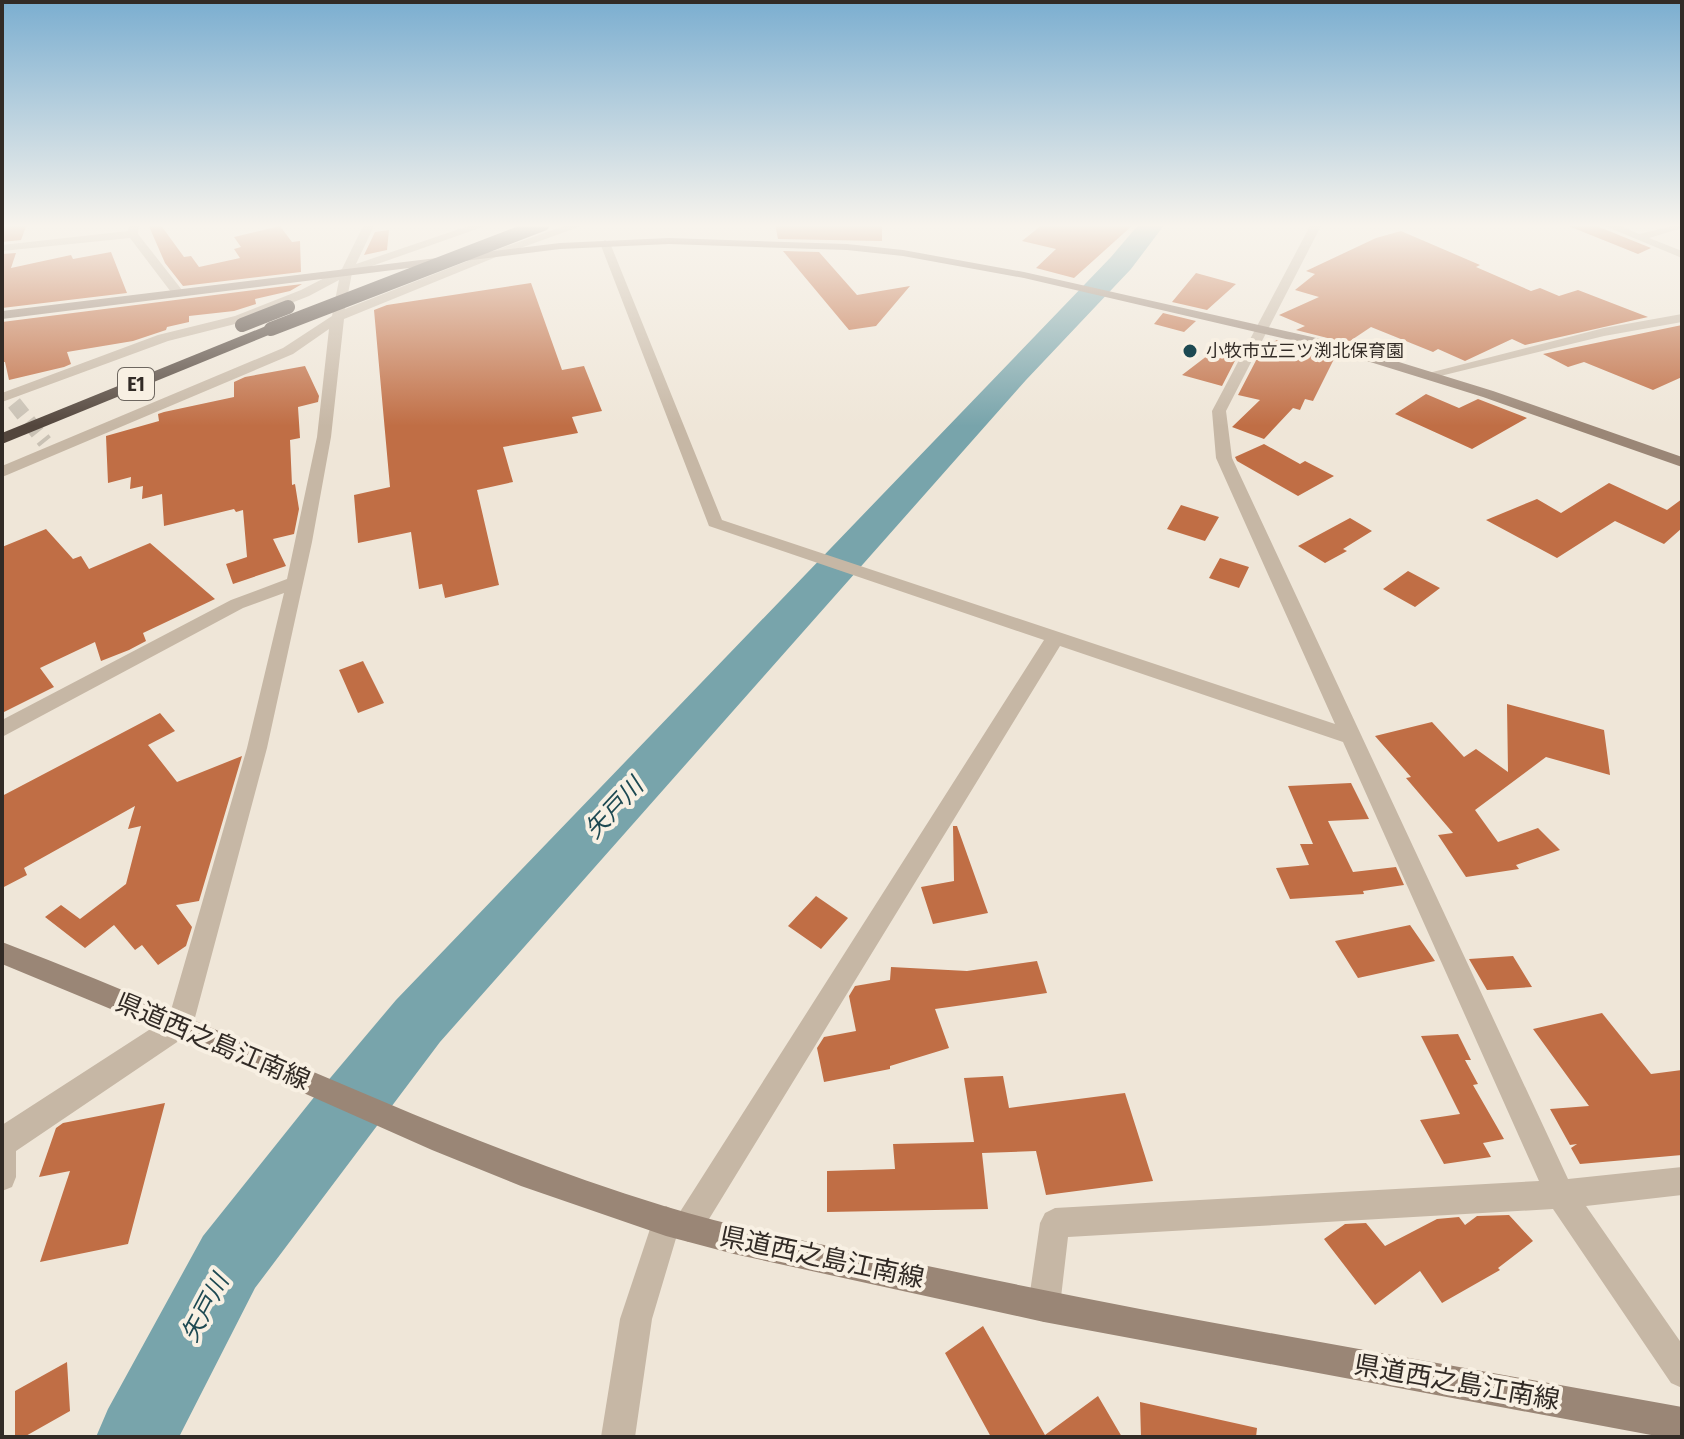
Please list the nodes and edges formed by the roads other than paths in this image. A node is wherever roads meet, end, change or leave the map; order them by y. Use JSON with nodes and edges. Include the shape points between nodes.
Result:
{"nodes":[{"id":1,"x":192,"y":291,"type":"edge"},
{"id":2,"x":309,"y":291,"type":"edge"},
{"id":3,"x":331,"y":291,"type":"edge"},
{"id":4,"x":344,"y":291,"type":"edge"},
{"id":5,"x":369,"y":291,"type":"edge"},
{"id":6,"x":402,"y":291,"type":"edge"},
{"id":7,"x":624,"y":291,"type":"edge"},
{"id":8,"x":1097,"y":291,"type":"edge"},
{"id":9,"x":1281,"y":291,"type":"edge"},
{"id":10,"x":178,"y":293,"type":"joint"},
{"id":11,"x":2,"y":315,"type":"edge"},
{"id":12,"x":340,"y":316,"type":"junction"},
{"id":13,"x":1682,"y":318,"type":"edge"},
{"id":14,"x":1261,"y":328,"type":"junction"},
{"id":15,"x":1428,"y":375,"type":"junction"},
{"id":16,"x":6,"y":396,"type":"edge"},
{"id":17,"x":2,"y":421,"type":"edge"},
{"id":18,"x":2,"y":439,"type":"edge"},
{"id":19,"x":1682,"y":462,"type":"edge"},
{"id":20,"x":2,"y":472,"type":"edge"},
{"id":21,"x":294,"y":583,"type":"junction"},
{"id":22,"x":1056,"y":637,"type":"junction"},
{"id":23,"x":2,"y":729,"type":"edge"},
{"id":24,"x":1349,"y":736,"type":"junction"},
{"id":25,"x":2,"y":953,"type":"edge"},
{"id":26,"x":180,"y":1025,"type":"junction"},
{"id":27,"x":3,"y":1141,"type":"edge"},
{"id":28,"x":2,"y":1177,"type":"edge"},
{"id":29,"x":1682,"y":1181,"type":"edge"},
{"id":30,"x":1560,"y":1194,"type":"junction"},
{"id":31,"x":677,"y":1224,"type":"junction"},
{"id":32,"x":1044,"y":1306,"type":"junction"},
{"id":33,"x":1682,"y":1372,"type":"edge"},
{"id":34,"x":1682,"y":1424,"type":"edge"},
{"id":35,"x":618,"y":1437,"type":"edge"}],
"edges":[{"from":1,"to":10,"type":"street"},
{"from":2,"to":16,"type":"street"},
{"from":3,"to":17,"type":"highway","number":"E1","bridge":true},
{"from":4,"to":12,"type":"street"},
{"from":5,"to":18,"type":"highway","number":"E1","bridge":true},
{"from":6,"to":12,"type":"street"},
{"from":7,"to":22,"type":"street","via":[[715,523]]},
{"from":8,"to":14,"type":"street"},
{"from":9,"to":14,"type":"street"},
{"from":10,"to":11,"type":"street"},
{"from":12,"to":20,"type":"street","via":[[288,351],[48,446]]},
{"from":12,"to":21,"type":"street","via":[[324,437]]},
{"from":13,"to":15,"type":"street"},
{"from":14,"to":15,"type":"street"},
{"from":14,"to":24,"type":"street","via":[[1219,411],[1224,458]]},
{"from":15,"to":19,"type":"street"},
{"from":21,"to":23,"type":"street","via":[[237,604]]},
{"from":21,"to":26,"type":"street","via":[[257,748]]},
{"from":22,"to":24,"type":"street"},
{"from":22,"to":31,"type":"street"},
{"from":24,"to":30,"type":"street"},
{"from":25,"to":26,"type":"street","name":"県道西之島江南線"},
{"from":26,"to":27,"type":"street"},
{"from":26,"to":31,"type":"street","name":"県道西之島江南線","via":[[521,1172]]},
{"from":27,"to":28,"type":"street"},
{"from":29,"to":30,"type":"street"},
{"from":30,"to":32,"type":"street","via":[[1055,1223]]},
{"from":30,"to":33,"type":"street"},
{"from":31,"to":32,"type":"street","name":"県道西之島江南線"},
{"from":31,"to":35,"type":"street","via":[[636,1319]]},
{"from":32,"to":34,"type":"street","name":"県道西之島江南線"}]}
